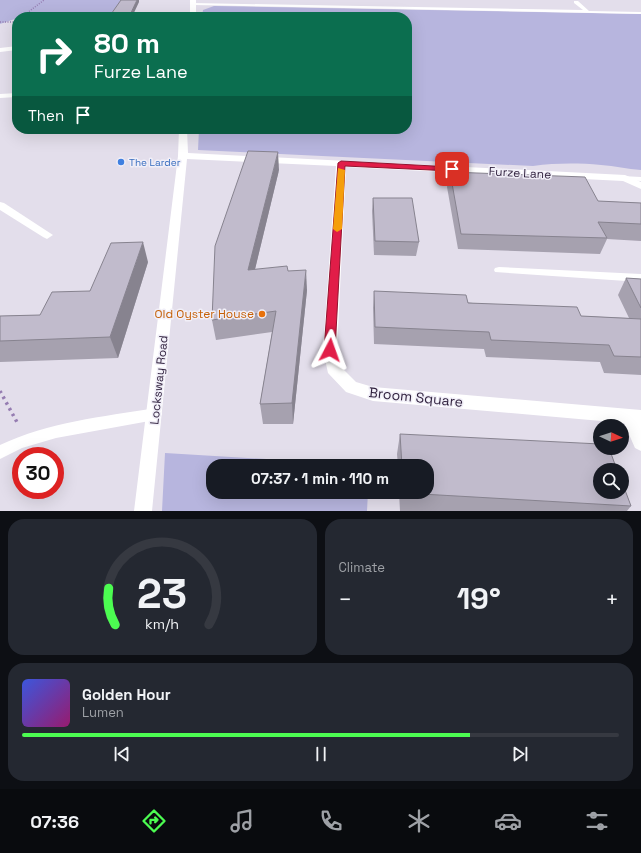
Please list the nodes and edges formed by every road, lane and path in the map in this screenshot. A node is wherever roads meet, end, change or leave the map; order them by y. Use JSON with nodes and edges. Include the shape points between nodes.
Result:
{"nodes":[{"id":1,"x":44,"y":0,"type":"edge"},
{"id":2,"x":193,"y":2,"type":"edge"},
{"id":3,"x":576,"y":2,"type":"dead end"},
{"id":4,"x":28,"y":12,"type":"edge"},
{"id":5,"x":588,"y":12,"type":"junction"},
{"id":6,"x":641,"y":13,"type":"edge"},
{"id":7,"x":0,"y":22,"type":"edge"},
{"id":8,"x":12,"y":22,"type":"edge"},
{"id":9,"x":12,"y":49,"type":"edge"},
{"id":10,"x":0,"y":50,"type":"edge"},
{"id":11,"x":12,"y":95,"type":"edge"},
{"id":12,"x":0,"y":96,"type":"edge"},
{"id":13,"x":183,"y":134,"type":"edge"},
{"id":14,"x":183,"y":156,"type":"junction"},
{"id":15,"x":341,"y":163,"type":"junction"},
{"id":16,"x":625,"y":178,"type":"junction"},
{"id":17,"x":641,"y":178,"type":"edge"},
{"id":18,"x":641,"y":186,"type":"edge"},
{"id":19,"x":0,"y":205,"type":"edge"},
{"id":20,"x":47,"y":235,"type":"dead end"},
{"id":21,"x":499,"y":270,"type":"dead end"},
{"id":22,"x":641,"y":278,"type":"edge"},
{"id":23,"x":0,"y":391,"type":"edge"},
{"id":24,"x":155,"y":414,"type":"junction"},
{"id":25,"x":635,"y":417,"type":"edge"},
{"id":26,"x":28,"y":440,"type":"junction"},
{"id":27,"x":641,"y":443,"type":"edge"},
{"id":28,"x":0,"y":452,"type":"edge"},
{"id":29,"x":143,"y":511,"type":"edge"}],
"edges":[{"from":1,"to":4,"type":"path"},
{"from":2,"to":5,"type":"lane"},
{"from":3,"to":5,"type":"lane"},
{"from":5,"to":6,"type":"lane"},
{"from":7,"to":8,"type":"path"},
{"from":9,"to":10,"type":"street"},
{"from":11,"to":12,"type":"street"},
{"from":13,"to":14,"type":"street","name":"Locksway Road"},
{"from":14,"to":15,"type":"street","name":"Furze Lane"},
{"from":14,"to":24,"type":"street","name":"Locksway Road"},
{"from":15,"to":16,"type":"street","name":"Furze Lane"},
{"from":15,"to":25,"type":"street","name":"Broom Square","via":[[330,350],[333,369],[351,387],[373,394]]},
{"from":16,"to":17,"type":"lane","name":"Furze Lane"},
{"from":16,"to":18,"type":"street"},
{"from":19,"to":20,"type":"street"},
{"from":21,"to":22,"type":"lane"},
{"from":23,"to":26,"type":"path"},
{"from":24,"to":26,"type":"lane","via":[[52,433]]},
{"from":24,"to":29,"type":"street","name":"Locksway Road"},
{"from":25,"to":27,"type":"street"},
{"from":26,"to":28,"type":"lane"}]}
